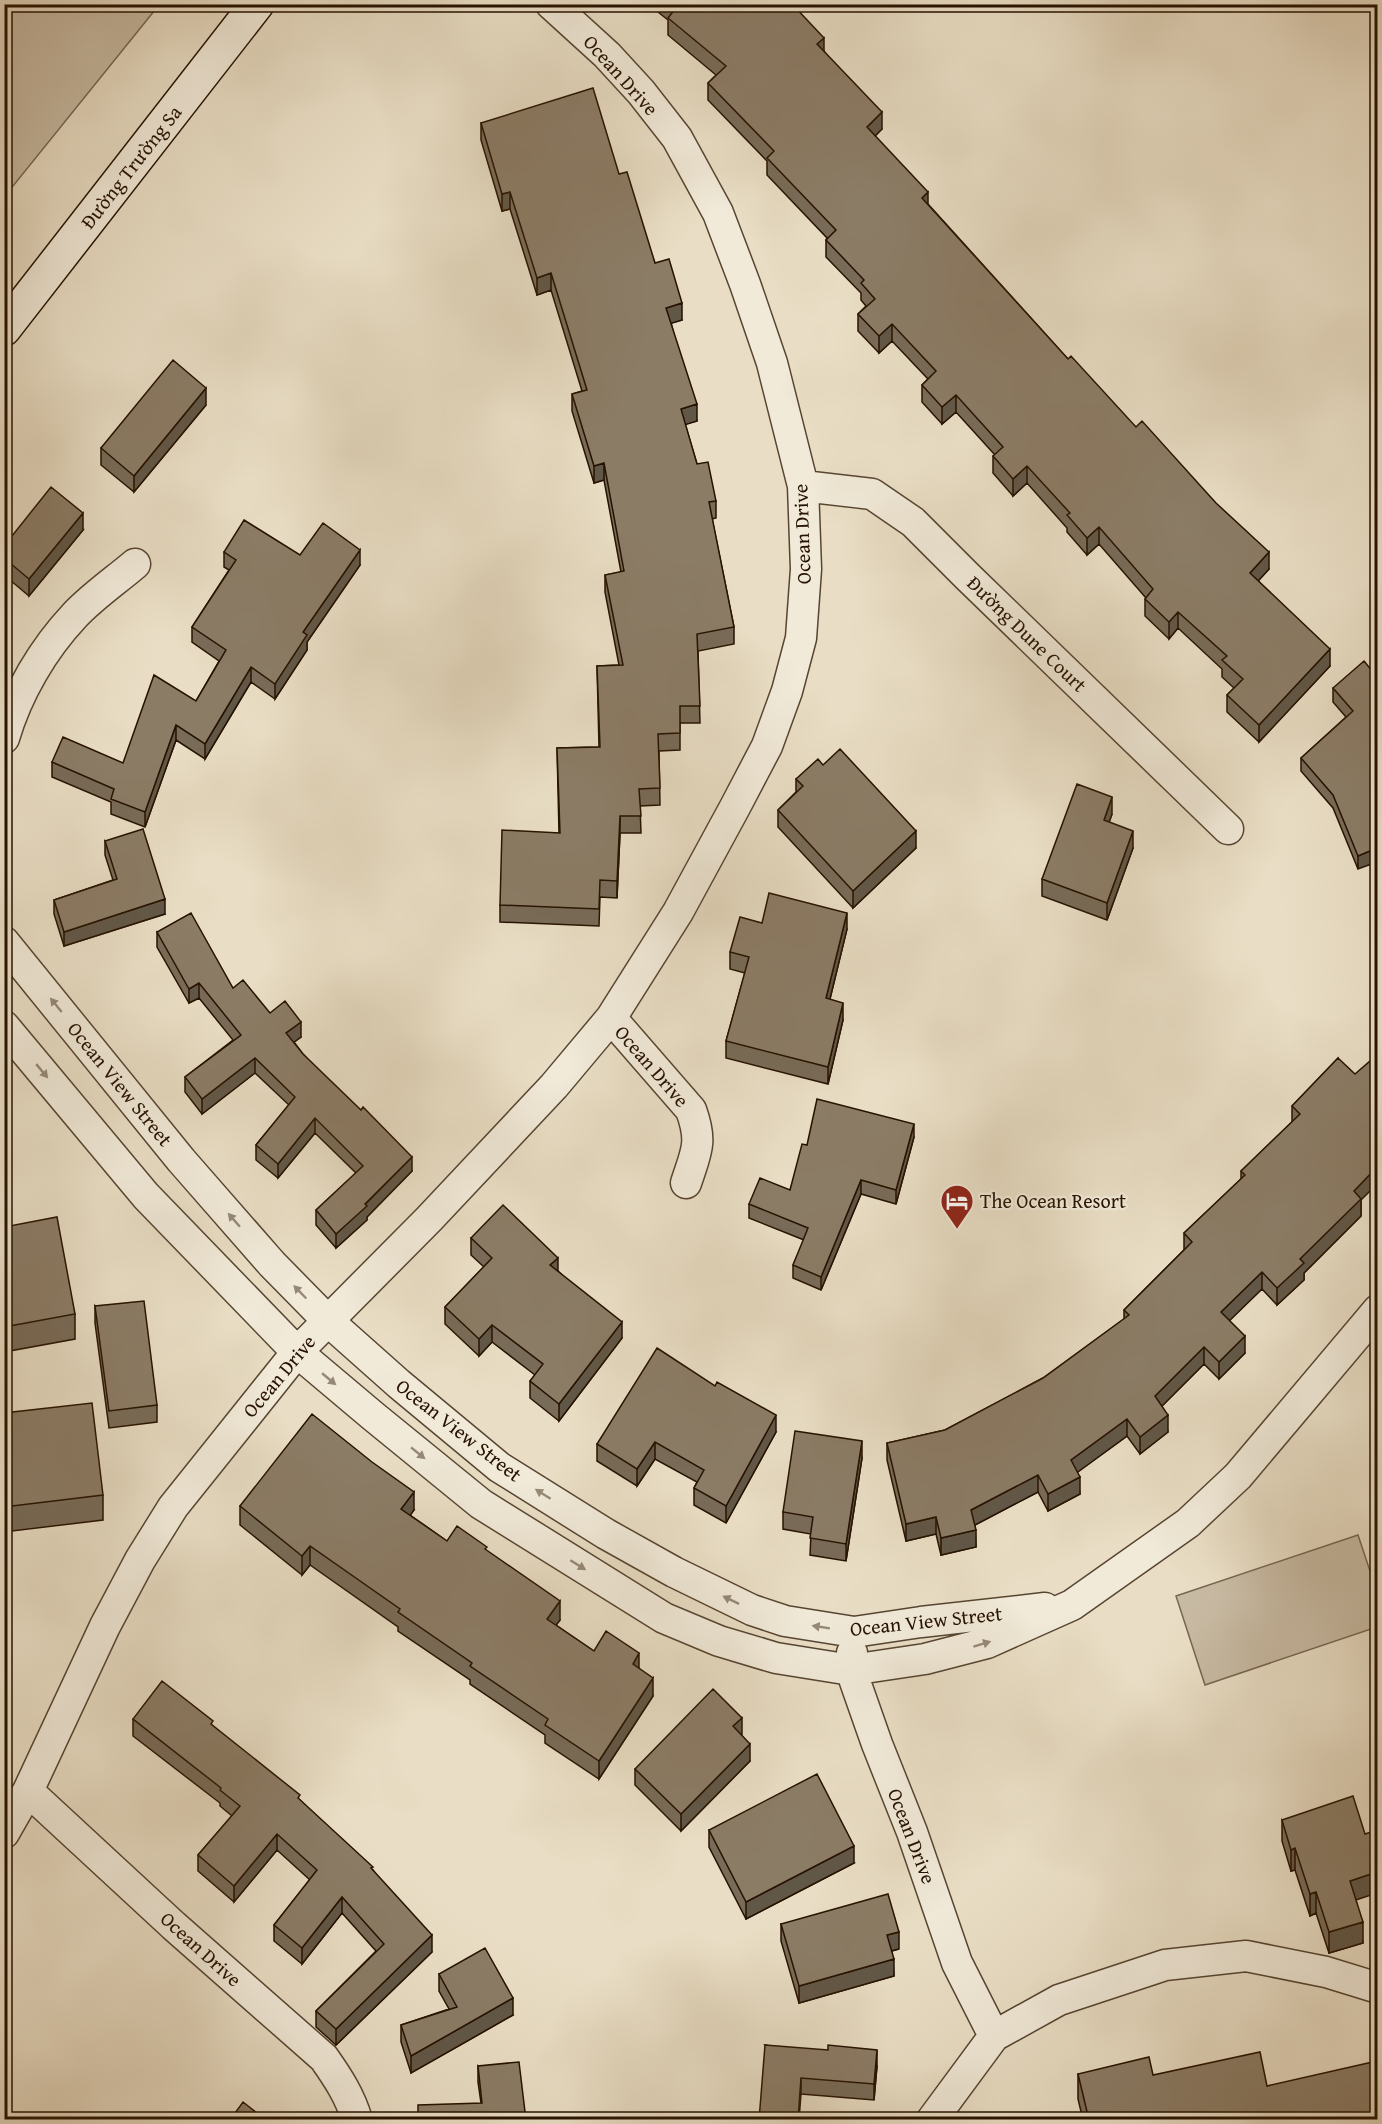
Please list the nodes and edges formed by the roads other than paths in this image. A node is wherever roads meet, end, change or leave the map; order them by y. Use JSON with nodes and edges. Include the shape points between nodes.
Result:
{"nodes":[{"id":1,"x":257,"y":4,"type":"edge"},
{"id":2,"x":551,"y":4,"type":"edge"},
{"id":3,"x":4,"y":329,"type":"edge"},
{"id":4,"x":803,"y":486,"type":"junction"},
{"id":5,"x":135,"y":564,"type":"dead end"},
{"id":6,"x":4,"y":738,"type":"edge"},
{"id":7,"x":1228,"y":829,"type":"dead end"},
{"id":8,"x":4,"y":942,"type":"edge"},
{"id":9,"x":611,"y":1018,"type":"junction"},
{"id":10,"x":4,"y":1026,"type":"edge"},
{"id":11,"x":686,"y":1183,"type":"dead end"},
{"id":12,"x":1377,"y":1310,"type":"edge"},
{"id":13,"x":327,"y":1320,"type":"junction"},
{"id":14,"x":297,"y":1352,"type":"junction"},
{"id":15,"x":1072,"y":1605,"type":"junction"},
{"id":16,"x":854,"y":1632,"type":"junction"},
{"id":17,"x":851,"y":1670,"type":"junction"},
{"id":18,"x":28,"y":1791,"type":"junction"},
{"id":19,"x":4,"y":1833,"type":"edge"},
{"id":20,"x":1377,"y":1988,"type":"edge"},
{"id":21,"x":994,"y":2036,"type":"junction"},
{"id":22,"x":357,"y":2120,"type":"edge"},
{"id":23,"x":932,"y":2120,"type":"edge"}],
"edges":[{"from":1,"to":3,"type":"main road","name":"Đường Trường Sa"},
{"from":2,"to":4,"type":"street","name":"Ocean Drive","via":[[641,92],[677,138],[718,213],[772,363]]},
{"from":4,"to":7,"type":"street","name":"Đường Dune Court","via":[[872,494],[913,522]]},
{"from":4,"to":9,"type":"street","name":"Ocean Drive","via":[[806,569],[801,638],[787,691],[767,746],[735,807],[678,912]]},
{"from":5,"to":6,"type":"street","via":[[76,614],[46,651],[10,717]]},
{"from":13,"to":8,"type":"street","name":"Ocean View Street","one_way":true,"via":[[181,1160]]},
{"from":9,"to":11,"type":"street","name":"Ocean Drive","via":[[691,1110],[698,1129],[697,1149]]},
{"from":9,"to":13,"type":"street","name":"Ocean Drive","via":[[554,1086],[429,1220]]},
{"from":10,"to":14,"type":"street","name":"Ocean View Street","one_way":true,"via":[[146,1196]]},
{"from":12,"to":15,"type":"street","name":"Ocean View Street","via":[[1238,1476],[1188,1523]]},
{"from":13,"to":14,"type":"street","name":"Ocean Drive"},
{"from":16,"to":13,"type":"street","name":"Ocean View Street","one_way":true,"via":[[785,1621],[753,1610],[606,1534],[499,1467]]},
{"from":14,"to":17,"type":"street","name":"Ocean View Street","one_way":true,"via":[[481,1504],[664,1618],[719,1641],[777,1658]]},
{"from":14,"to":18,"type":"street","name":"Ocean Drive","via":[[173,1507],[140,1560]]},
{"from":15,"to":16,"type":"street","name":"Ocean View Street"},
{"from":17,"to":15,"type":"street","name":"Ocean View Street","one_way":true,"via":[[925,1659],[987,1643]]},
{"from":16,"to":17,"type":"street","name":"Ocean Drive"},
{"from":17,"to":21,"type":"street","name":"Ocean Drive","via":[[957,1963]]},
{"from":18,"to":19,"type":"street","name":"Ocean Drive"},
{"from":18,"to":22,"type":"street","name":"Ocean Drive","via":[[324,2058],[340,2079]]},
{"from":20,"to":21,"type":"street","via":[[1326,1972],[1246,1956],[1165,1965],[1059,2000]]},
{"from":21,"to":23,"type":"street"}]}
